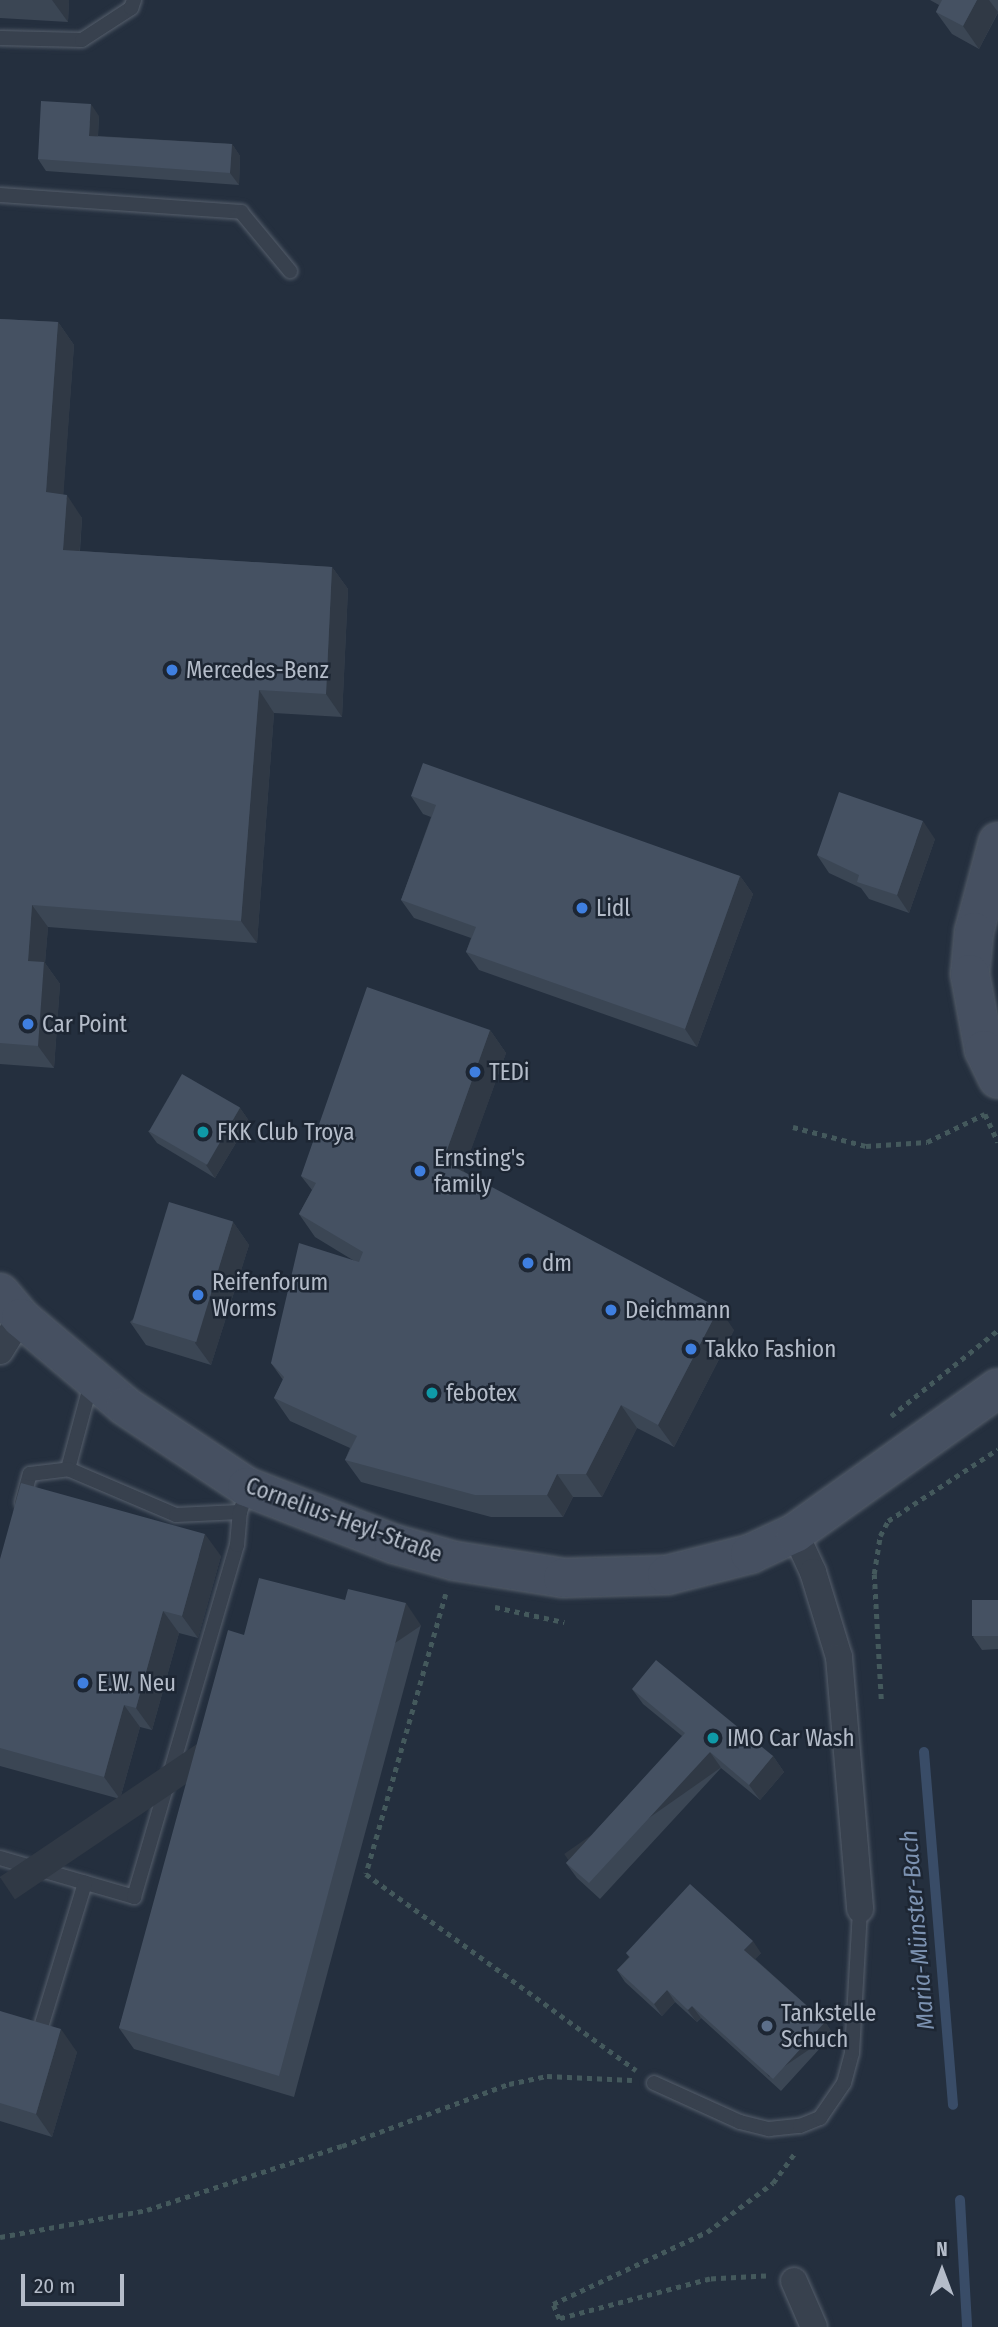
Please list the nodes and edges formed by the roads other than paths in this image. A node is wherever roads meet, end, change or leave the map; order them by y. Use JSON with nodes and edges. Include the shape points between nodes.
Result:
{"nodes":[{"id":1,"x":134,"y":0,"type":"edge"},
{"id":2,"x":0,"y":38,"type":"edge"},
{"id":3,"x":0,"y":195,"type":"edge"},
{"id":4,"x":290,"y":271,"type":"dead end"},
{"id":5,"x":994,"y":853,"type":"edge"},
{"id":6,"x":998,"y":909,"type":"edge"},
{"id":7,"x":998,"y":958,"type":"edge"},
{"id":8,"x":988,"y":1099,"type":"edge"},
{"id":9,"x":11,"y":1305,"type":"edge"},
{"id":10,"x":0,"y":1351,"type":"edge"},
{"id":11,"x":92,"y":1378,"type":"junction"},
{"id":12,"x":998,"y":1388,"type":"edge"},
{"id":13,"x":998,"y":1414,"type":"edge"},
{"id":14,"x":928,"y":1443,"type":"junction"},
{"id":15,"x":68,"y":1469,"type":"junction"},
{"id":16,"x":243,"y":1500,"type":"junction"},
{"id":17,"x":17,"y":1524,"type":"edge"},
{"id":18,"x":795,"y":1533,"type":"junction"},
{"id":19,"x":0,"y":1858,"type":"edge"},
{"id":20,"x":85,"y":1883,"type":"junction"},
{"id":21,"x":860,"y":1909,"type":"joint"},
{"id":22,"x":41,"y":2027,"type":"edge"},
{"id":23,"x":654,"y":2082,"type":"road end"},
{"id":24,"x":794,"y":2281,"type":"road end"},
{"id":25,"x":814,"y":2327,"type":"edge"}],
"edges":[{"from":1,"to":2,"type":"lane","via":[[131,8],[82,40]]},
{"from":3,"to":4,"type":"lane","via":[[241,212]]},
{"from":5,"to":8,"type":"main road","via":[[970,974],[985,1051]]},
{"from":6,"to":7,"type":"main road"},
{"from":9,"to":10,"type":"street"},
{"from":9,"to":11,"type":"main road","name":"Cornelius-Heyl-Straße"},
{"from":11,"to":15,"type":"lane"},
{"from":11,"to":16,"type":"main road","name":"Cornelius-Heyl-Straße"},
{"from":12,"to":14,"type":"main road","name":"Cornelius-Heyl-Straße"},
{"from":13,"to":14,"type":"main road","name":"Cornelius-Heyl-Straße"},
{"from":14,"to":18,"type":"main road","name":"Cornelius-Heyl-Straße"},
{"from":15,"to":16,"type":"lane","via":[[176,1515]]},
{"from":15,"to":17,"type":"lane","via":[[30,1474]]},
{"from":16,"to":18,"type":"main road","name":"Cornelius-Heyl-Straße","via":[[456,1561],[537,1576],[617,1580],[706,1568]]},
{"from":16,"to":20,"type":"lane","via":[[237,1545],[134,1897]]},
{"from":18,"to":21,"type":"street","via":[[839,1657]]},
{"from":19,"to":20,"type":"lane"},
{"from":20,"to":22,"type":"lane"},
{"from":21,"to":23,"type":"lane","via":[[852,2053],[844,2083],[820,2118],[800,2126],[769,2129],[740,2122]]},
{"from":24,"to":25,"type":"street"}]}
